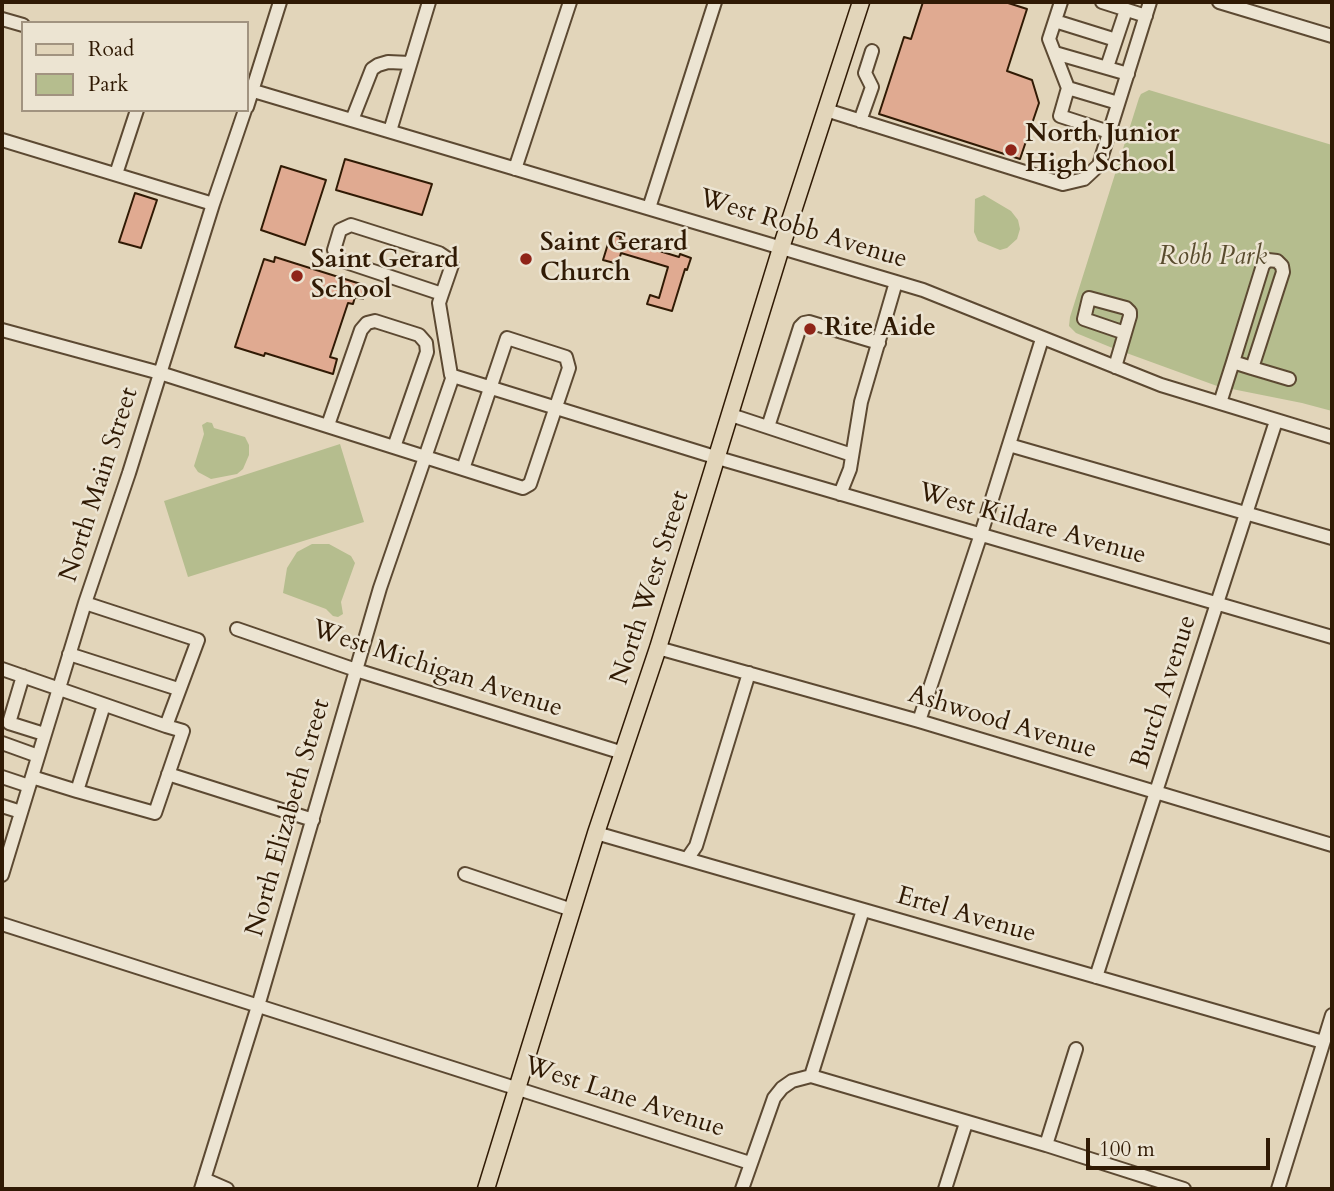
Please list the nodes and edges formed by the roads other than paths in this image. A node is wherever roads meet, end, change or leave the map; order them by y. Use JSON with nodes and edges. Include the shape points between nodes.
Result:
{"nodes":[{"id":1,"x":280,"y":2,"type":"edge"},
{"id":2,"x":429,"y":2,"type":"edge"},
{"id":3,"x":570,"y":2,"type":"edge"},
{"id":4,"x":715,"y":2,"type":"edge"},
{"id":5,"x":861,"y":2,"type":"edge"},
{"id":6,"x":1061,"y":2,"type":"edge"},
{"id":7,"x":1102,"y":2,"type":"edge"},
{"id":8,"x":1150,"y":2,"type":"edge"},
{"id":9,"x":1219,"y":2,"type":"edge"},
{"id":10,"x":1126,"y":10,"type":"junction"},
{"id":11,"x":1146,"y":16,"type":"junction"},
{"id":12,"x":2,"y":19,"type":"edge"},
{"id":13,"x":1055,"y":21,"type":"junction"},
{"id":14,"x":21,"y":24,"type":"edge"},
{"id":15,"x":1332,"y":36,"type":"edge"},
{"id":16,"x":1116,"y":40,"type":"junction"},
{"id":17,"x":872,"y":51,"type":"dead end"},
{"id":18,"x":1055,"y":53,"type":"junction"},
{"id":19,"x":410,"y":64,"type":"junction"},
{"id":20,"x":1107,"y":67,"type":"junction"},
{"id":21,"x":1128,"y":74,"type":"junction"},
{"id":22,"x":1068,"y":88,"type":"junction"},
{"id":23,"x":250,"y":89,"type":"edge"},
{"id":24,"x":1118,"y":103,"type":"junction"},
{"id":25,"x":826,"y":110,"type":"junction"},
{"id":26,"x":136,"y":112,"type":"edge"},
{"id":27,"x":245,"y":112,"type":"edge"},
{"id":28,"x":352,"y":120,"type":"junction"},
{"id":29,"x":860,"y":121,"type":"junction"},
{"id":30,"x":390,"y":131,"type":"junction"},
{"id":31,"x":1109,"y":132,"type":"junction"},
{"id":32,"x":2,"y":139,"type":"edge"},
{"id":33,"x":515,"y":169,"type":"junction"},
{"id":34,"x":116,"y":174,"type":"junction"},
{"id":35,"x":213,"y":204,"type":"junction"},
{"id":36,"x":649,"y":208,"type":"junction"},
{"id":37,"x":781,"y":248,"type":"junction"},
{"id":38,"x":896,"y":282,"type":"junction"},
{"id":39,"x":442,"y":294,"type":"junction"},
{"id":40,"x":2,"y":330,"type":"edge"},
{"id":41,"x":1125,"y":333,"type":"dead end"},
{"id":42,"x":1042,"y":339,"type":"junction"},
{"id":43,"x":879,"y":343,"type":"junction"},
{"id":44,"x":1233,"y":362,"type":"junction"},
{"id":45,"x":1115,"y":367,"type":"junction"},
{"id":46,"x":1252,"y":368,"type":"junction"},
{"id":47,"x":160,"y":373,"type":"junction"},
{"id":48,"x":453,"y":376,"type":"junction"},
{"id":49,"x":1289,"y":379,"type":"dead end"},
{"id":50,"x":491,"y":387,"type":"junction"},
{"id":51,"x":1220,"y":403,"type":"junction"},
{"id":52,"x":555,"y":407,"type":"junction"},
{"id":53,"x":731,"y":415,"type":"junction"},
{"id":54,"x":1276,"y":421,"type":"junction"},
{"id":55,"x":328,"y":425,"type":"junction"},
{"id":56,"x":768,"y":427,"type":"junction"},
{"id":57,"x":1332,"y":438,"type":"edge"},
{"id":58,"x":1009,"y":446,"type":"junction"},
{"id":59,"x":394,"y":447,"type":"junction"},
{"id":60,"x":852,"y":454,"type":"junction"},
{"id":61,"x":718,"y":458,"type":"junction"},
{"id":62,"x":424,"y":459,"type":"junction"},
{"id":63,"x":463,"y":469,"type":"junction"},
{"id":64,"x":840,"y":494,"type":"junction"},
{"id":65,"x":1246,"y":515,"type":"junction"},
{"id":66,"x":981,"y":534,"type":"junction"},
{"id":67,"x":1332,"y":538,"type":"edge"},
{"id":68,"x":1219,"y":602,"type":"junction"},
{"id":69,"x":85,"y":603,"type":"junction"},
{"id":70,"x":237,"y":629,"type":"dead end"},
{"id":71,"x":1332,"y":637,"type":"edge"},
{"id":72,"x":658,"y":648,"type":"junction"},
{"id":73,"x":69,"y":654,"type":"junction"},
{"id":74,"x":2,"y":669,"type":"edge"},
{"id":75,"x":356,"y":670,"type":"junction"},
{"id":76,"x":749,"y":673,"type":"junction"},
{"id":77,"x":23,"y":676,"type":"junction"},
{"id":78,"x":58,"y":689,"type":"junction"},
{"id":79,"x":178,"y":689,"type":"junction"},
{"id":80,"x":104,"y":705,"type":"junction"},
{"id":81,"x":919,"y":721,"type":"junction"},
{"id":82,"x":5,"y":722,"type":"edge"},
{"id":83,"x":166,"y":726,"type":"junction"},
{"id":84,"x":44,"y":734,"type":"junction"},
{"id":85,"x":2,"y":743,"type":"edge"},
{"id":86,"x":623,"y":753,"type":"junction"},
{"id":87,"x":38,"y":756,"type":"junction"},
{"id":88,"x":168,"y":774,"type":"junction"},
{"id":89,"x":2,"y":777,"type":"edge"},
{"id":90,"x":30,"y":781,"type":"junction"},
{"id":91,"x":77,"y":791,"type":"junction"},
{"id":92,"x":1156,"y":792,"type":"junction"},
{"id":93,"x":2,"y":806,"type":"edge"},
{"id":94,"x":21,"y":812,"type":"junction"},
{"id":95,"x":313,"y":820,"type":"junction"},
{"id":96,"x":8,"y":832,"type":"edge"},
{"id":97,"x":596,"y":833,"type":"junction"},
{"id":98,"x":1332,"y":845,"type":"edge"},
{"id":99,"x":687,"y":859,"type":"junction"},
{"id":100,"x":465,"y":874,"type":"dead end"},
{"id":101,"x":2,"y":875,"type":"edge"},
{"id":102,"x":572,"y":910,"type":"junction"},
{"id":103,"x":863,"y":910,"type":"junction"},
{"id":104,"x":2,"y":924,"type":"edge"},
{"id":105,"x":1096,"y":977,"type":"junction"},
{"id":106,"x":258,"y":1006,"type":"junction"},
{"id":107,"x":1332,"y":1015,"type":"edge"},
{"id":108,"x":1324,"y":1042,"type":"junction"},
{"id":109,"x":1076,"y":1049,"type":"dead end"},
{"id":110,"x":811,"y":1076,"type":"junction"},
{"id":111,"x":517,"y":1087,"type":"junction"},
{"id":112,"x":966,"y":1123,"type":"junction"},
{"id":113,"x":1046,"y":1144,"type":"junction"},
{"id":114,"x":751,"y":1163,"type":"junction"},
{"id":115,"x":203,"y":1184,"type":"edge"},
{"id":116,"x":227,"y":1189,"type":"edge"},
{"id":117,"x":486,"y":1189,"type":"edge"},
{"id":118,"x":742,"y":1189,"type":"edge"},
{"id":119,"x":945,"y":1189,"type":"edge"},
{"id":120,"x":1184,"y":1189,"type":"edge"},
{"id":121,"x":1278,"y":1189,"type":"edge"}],
"edges":[{"from":1,"to":23,"type":"street","name":"North Main Street"},
{"from":2,"to":19,"type":"street"},
{"from":3,"to":33,"type":"street"},
{"from":4,"to":36,"type":"street"},
{"from":5,"to":25,"type":"main road","name":"North West Street"},
{"from":6,"to":13,"type":"street"},
{"from":7,"to":10,"type":"street"},
{"from":8,"to":11,"type":"street"},
{"from":9,"to":15,"type":"street"},
{"from":10,"to":11,"type":"street"},
{"from":10,"to":16,"type":"street"},
{"from":11,"to":21,"type":"street"},
{"from":12,"to":14,"type":"street"},
{"from":13,"to":16,"type":"street"},
{"from":13,"to":18,"type":"street","via":[[1049,39]]},
{"from":16,"to":20,"type":"street"},
{"from":17,"to":29,"type":"street","via":[[865,73],[872,86]]},
{"from":18,"to":20,"type":"street"},
{"from":18,"to":22,"type":"street"},
{"from":19,"to":28,"type":"street","via":[[388,62],[372,69]]},
{"from":19,"to":30,"type":"street"},
{"from":20,"to":21,"type":"street"},
{"from":21,"to":24,"type":"street"},
{"from":22,"to":24,"type":"street"},
{"from":22,"to":31,"type":"street","via":[[1060,116]]},
{"from":23,"to":28,"type":"street","name":"West Robb Avenue"},
{"from":24,"to":31,"type":"street"},
{"from":25,"to":29,"type":"street"},
{"from":25,"to":37,"type":"main road","name":"North West Street"},
{"from":26,"to":34,"type":"street"},
{"from":27,"to":35,"type":"street","name":"North Main Street"},
{"from":28,"to":30,"type":"street","name":"West Robb Avenue"},
{"from":29,"to":31,"type":"street","via":[[1063,184],[1084,179],[1099,165]]},
{"from":30,"to":33,"type":"street","name":"West Robb Avenue"},
{"from":32,"to":34,"type":"street"},
{"from":33,"to":36,"type":"street","name":"West Robb Avenue"},
{"from":34,"to":35,"type":"street"},
{"from":35,"to":47,"type":"street","name":"North Main Street"},
{"from":36,"to":37,"type":"street","name":"West Robb Avenue"},
{"from":37,"to":38,"type":"street","name":"West Robb Avenue"},
{"from":37,"to":53,"type":"main road","name":"North West Street"},
{"from":38,"to":42,"type":"street","name":"West Robb Avenue"},
{"from":38,"to":43,"type":"street"},
{"from":39,"to":39,"type":"street","via":[[452,265],[439,253],[351,225],[340,230],[334,250],[340,260]]},
{"from":39,"to":48,"type":"street","via":[[439,303]]},
{"from":40,"to":47,"type":"street"},
{"from":41,"to":45,"type":"street"},
{"from":42,"to":45,"type":"street","name":"West Robb Avenue"},
{"from":42,"to":58,"type":"street"},
{"from":43,"to":56,"type":"street","via":[[804,323]]},
{"from":43,"to":60,"type":"street","via":[[861,402]]},
{"from":44,"to":46,"type":"street"},
{"from":44,"to":46,"type":"street","via":[[1263,265],[1273,260],[1283,272]]},
{"from":44,"to":51,"type":"street"},
{"from":45,"to":51,"type":"street","name":"West Robb Avenue"},
{"from":46,"to":49,"type":"street"},
{"from":47,"to":55,"type":"street"},
{"from":47,"to":69,"type":"street","name":"North Main Street"},
{"from":48,"to":50,"type":"street","name":"West Kildare Avenue"},
{"from":48,"to":62,"type":"street","name":"North Elizabeth Street"},
{"from":50,"to":52,"type":"street","name":"West Kildare Avenue"},
{"from":50,"to":52,"type":"street","via":[[507,338],[566,357],[569,368]]},
{"from":50,"to":63,"type":"street"},
{"from":51,"to":54,"type":"street","name":"West Robb Avenue"},
{"from":52,"to":61,"type":"street","name":"West Kildare Avenue"},
{"from":52,"to":63,"type":"street","via":[[530,484],[523,488]]},
{"from":53,"to":56,"type":"street"},
{"from":53,"to":61,"type":"main road","name":"North West Street"},
{"from":54,"to":57,"type":"street","name":"West Robb Avenue"},
{"from":54,"to":65,"type":"street","name":"Burch Avenue"},
{"from":55,"to":59,"type":"street"},
{"from":55,"to":59,"type":"street","via":[[367,323],[375,321],[419,335],[428,352]]},
{"from":56,"to":60,"type":"street"},
{"from":58,"to":65,"type":"street"},
{"from":58,"to":66,"type":"street"},
{"from":59,"to":62,"type":"street"},
{"from":60,"to":64,"type":"street"},
{"from":61,"to":64,"type":"street","name":"West Kildare Avenue"},
{"from":61,"to":72,"type":"main road","name":"North West Street"},
{"from":62,"to":63,"type":"street"},
{"from":62,"to":75,"type":"street","name":"North Elizabeth Street"},
{"from":64,"to":66,"type":"street","name":"West Kildare Avenue"},
{"from":65,"to":67,"type":"street"},
{"from":65,"to":68,"type":"street","name":"Burch Avenue"},
{"from":66,"to":68,"type":"street","name":"West Kildare Avenue"},
{"from":66,"to":81,"type":"street"},
{"from":68,"to":71,"type":"street","name":"West Kildare Avenue"},
{"from":68,"to":92,"type":"street","name":"Burch Avenue"},
{"from":69,"to":73,"type":"street","name":"North Main Street"},
{"from":69,"to":79,"type":"street","via":[[198,640]]},
{"from":70,"to":75,"type":"street","name":"West Michigan Avenue"},
{"from":72,"to":76,"type":"street","name":"Ashwood Avenue"},
{"from":72,"to":86,"type":"main road","name":"North West Street"},
{"from":73,"to":78,"type":"street","name":"North Main Street"},
{"from":73,"to":79,"type":"street"},
{"from":74,"to":77,"type":"street"},
{"from":75,"to":86,"type":"street","name":"West Michigan Avenue"},
{"from":75,"to":95,"type":"street","name":"North Elizabeth Street"},
{"from":76,"to":81,"type":"street","name":"Ashwood Avenue"},
{"from":76,"to":99,"type":"street","via":[[696,846]]},
{"from":77,"to":78,"type":"street"},
{"from":77,"to":82,"type":"street"},
{"from":78,"to":80,"type":"street"},
{"from":78,"to":84,"type":"street","name":"North Main Street"},
{"from":79,"to":83,"type":"street"},
{"from":80,"to":83,"type":"street"},
{"from":80,"to":91,"type":"street"},
{"from":81,"to":92,"type":"street","name":"Ashwood Avenue"},
{"from":82,"to":84,"type":"street"},
{"from":83,"to":88,"type":"street","via":[[183,731]]},
{"from":84,"to":87,"type":"street","name":"North Main Street"},
{"from":85,"to":87,"type":"street"},
{"from":86,"to":97,"type":"main road","name":"North West Street"},
{"from":87,"to":90,"type":"street","name":"North Main Street"},
{"from":88,"to":91,"type":"street","via":[[155,813]]},
{"from":88,"to":95,"type":"street"},
{"from":89,"to":90,"type":"street"},
{"from":90,"to":91,"type":"street"},
{"from":90,"to":94,"type":"street","name":"North Main Street"},
{"from":92,"to":98,"type":"street","name":"Ashwood Avenue"},
{"from":92,"to":105,"type":"street","name":"Burch Avenue"},
{"from":93,"to":94,"type":"street"},
{"from":94,"to":96,"type":"street","name":"North Main Street"},
{"from":95,"to":106,"type":"street","name":"North Elizabeth Street"},
{"from":96,"to":101,"type":"street","name":"North Main Street"},
{"from":97,"to":99,"type":"street","name":"Ertel Avenue"},
{"from":97,"to":102,"type":"main road","name":"North West Street"},
{"from":99,"to":103,"type":"street","name":"Ertel Avenue"},
{"from":100,"to":102,"type":"street"},
{"from":102,"to":111,"type":"main road","name":"North West Street"},
{"from":103,"to":105,"type":"street","name":"Ertel Avenue"},
{"from":103,"to":110,"type":"street"},
{"from":104,"to":106,"type":"street","name":"West Lane Avenue"},
{"from":105,"to":108,"type":"street","name":"Ertel Avenue"},
{"from":106,"to":111,"type":"street","name":"West Lane Avenue"},
{"from":106,"to":115,"type":"street","name":"North Elizabeth Street"},
{"from":107,"to":108,"type":"street"},
{"from":108,"to":121,"type":"street"},
{"from":109,"to":113,"type":"street"},
{"from":110,"to":112,"type":"street"},
{"from":110,"to":114,"type":"street","name":"West Lane Avenue","via":[[792,1081],[774,1098]]},
{"from":111,"to":114,"type":"street","name":"West Lane Avenue"},
{"from":111,"to":117,"type":"main road","name":"North West Street"},
{"from":112,"to":113,"type":"street"},
{"from":112,"to":119,"type":"street"},
{"from":113,"to":120,"type":"street"},
{"from":114,"to":118,"type":"street"},
{"from":115,"to":116,"type":"street"}]}
